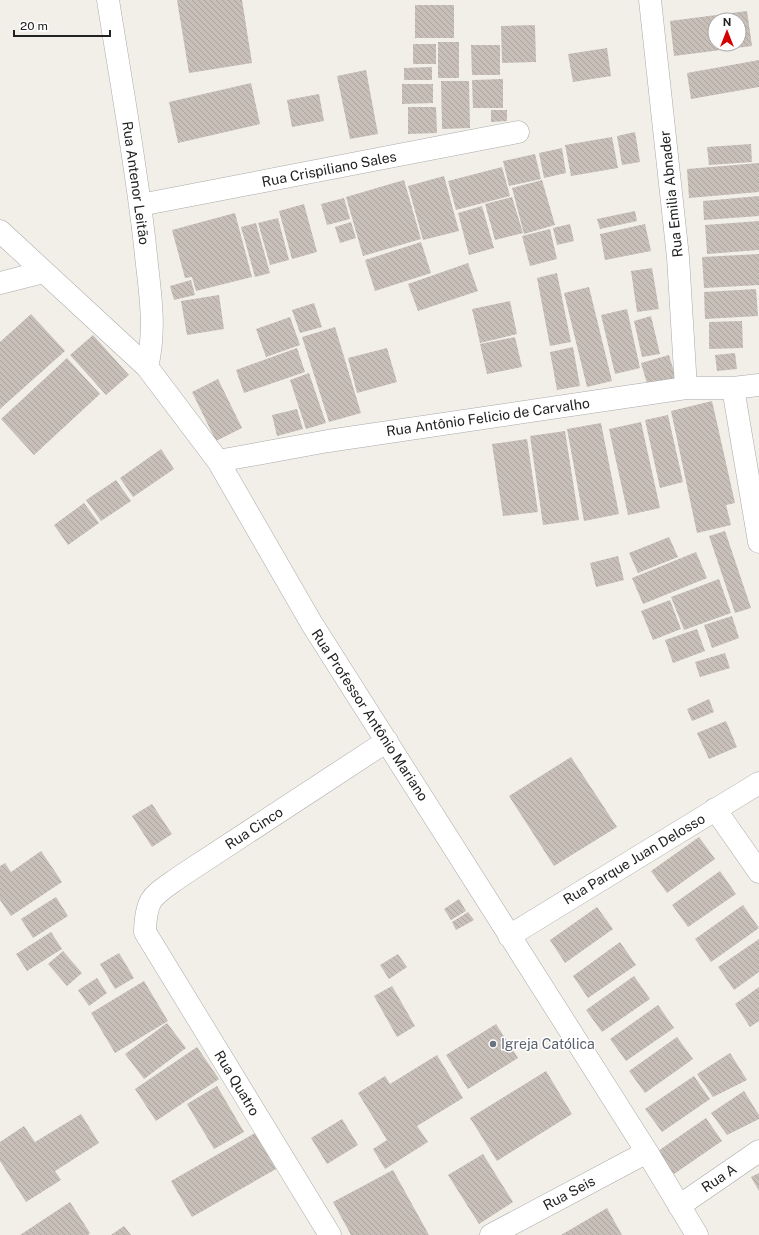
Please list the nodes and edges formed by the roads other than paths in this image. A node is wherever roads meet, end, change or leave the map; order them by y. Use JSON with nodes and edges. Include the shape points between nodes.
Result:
{"nodes":[{"id":1,"x":108,"y":0,"type":"edge"},
{"id":2,"x":650,"y":0,"type":"edge"},
{"id":3,"x":518,"y":132,"type":"dead end"},
{"id":4,"x":140,"y":205,"type":"junction"},
{"id":5,"x":0,"y":231,"type":"edge"},
{"id":6,"x":43,"y":272,"type":"junction"},
{"id":7,"x":0,"y":283,"type":"edge"},
{"id":8,"x":147,"y":367,"type":"junction"},
{"id":9,"x":759,"y":385,"type":"edge"},
{"id":10,"x":686,"y":388,"type":"junction"},
{"id":11,"x":732,"y":388,"type":"junction"},
{"id":12,"x":218,"y":461,"type":"junction"},
{"id":13,"x":759,"y":542,"type":"edge"},
{"id":14,"x":387,"y":741,"type":"junction"},
{"id":15,"x":759,"y":783,"type":"edge"},
{"id":16,"x":716,"y":809,"type":"junction"},
{"id":17,"x":759,"y":872,"type":"edge"},
{"id":18,"x":145,"y":932,"type":"joint"},
{"id":19,"x":509,"y":936,"type":"junction"},
{"id":20,"x":759,"y":1151,"type":"edge"},
{"id":21,"x":647,"y":1152,"type":"junction"},
{"id":22,"x":679,"y":1206,"type":"junction"},
{"id":23,"x":330,"y":1235,"type":"edge"},
{"id":24,"x":492,"y":1235,"type":"edge"},
{"id":25,"x":696,"y":1235,"type":"edge"}],
"edges":[{"from":1,"to":4,"type":"street","name":"Rua Antenor Leitão"},
{"from":2,"to":10,"type":"street","name":"Rua Emilia Abnader","via":[[678,257]]},
{"from":3,"to":4,"type":"street","name":"Rua Crispiliano Sales"},
{"from":4,"to":8,"type":"street","name":"Rua Antenor Leitão","via":[[153,323],[152,347]]},
{"from":5,"to":6,"type":"street","name":"Rua Professor Antônio Mariano"},
{"from":6,"to":7,"type":"street"},
{"from":6,"to":8,"type":"street","name":"Rua Professor Antônio Mariano"},
{"from":8,"to":12,"type":"street","name":"Rua Professor Antônio Mariano"},
{"from":9,"to":11,"type":"street","name":"Rua Antônio Felicio de Carvalho"},
{"from":10,"to":11,"type":"street","name":"Rua Antônio Felicio de Carvalho"},
{"from":10,"to":12,"type":"street","name":"Rua Antônio Felicio de Carvalho","via":[[328,441]]},
{"from":11,"to":13,"type":"street"},
{"from":12,"to":14,"type":"street","name":"Rua Professor Antônio Mariano","via":[[312,624]]},
{"from":14,"to":18,"type":"street","name":"Rua Cinco","via":[[153,896],[146,911]]},
{"from":14,"to":19,"type":"street","name":"Rua Professor Antônio Mariano"},
{"from":15,"to":16,"type":"street","name":"Rua Parque Juan Delosso"},
{"from":16,"to":17,"type":"street"},
{"from":16,"to":19,"type":"street","name":"Rua Parque Juan Delosso"},
{"from":18,"to":23,"type":"street","name":"Rua Quatro"},
{"from":19,"to":21,"type":"street","name":"Rua Professor Antônio Mariano"},
{"from":20,"to":22,"type":"street","name":"Rua A"},
{"from":21,"to":22,"type":"street","name":"Rua Professor Antônio Mariano"},
{"from":21,"to":24,"type":"street","name":"Rua Seis"},
{"from":22,"to":25,"type":"street","name":"Rua Professor Antônio Mariano"}]}
